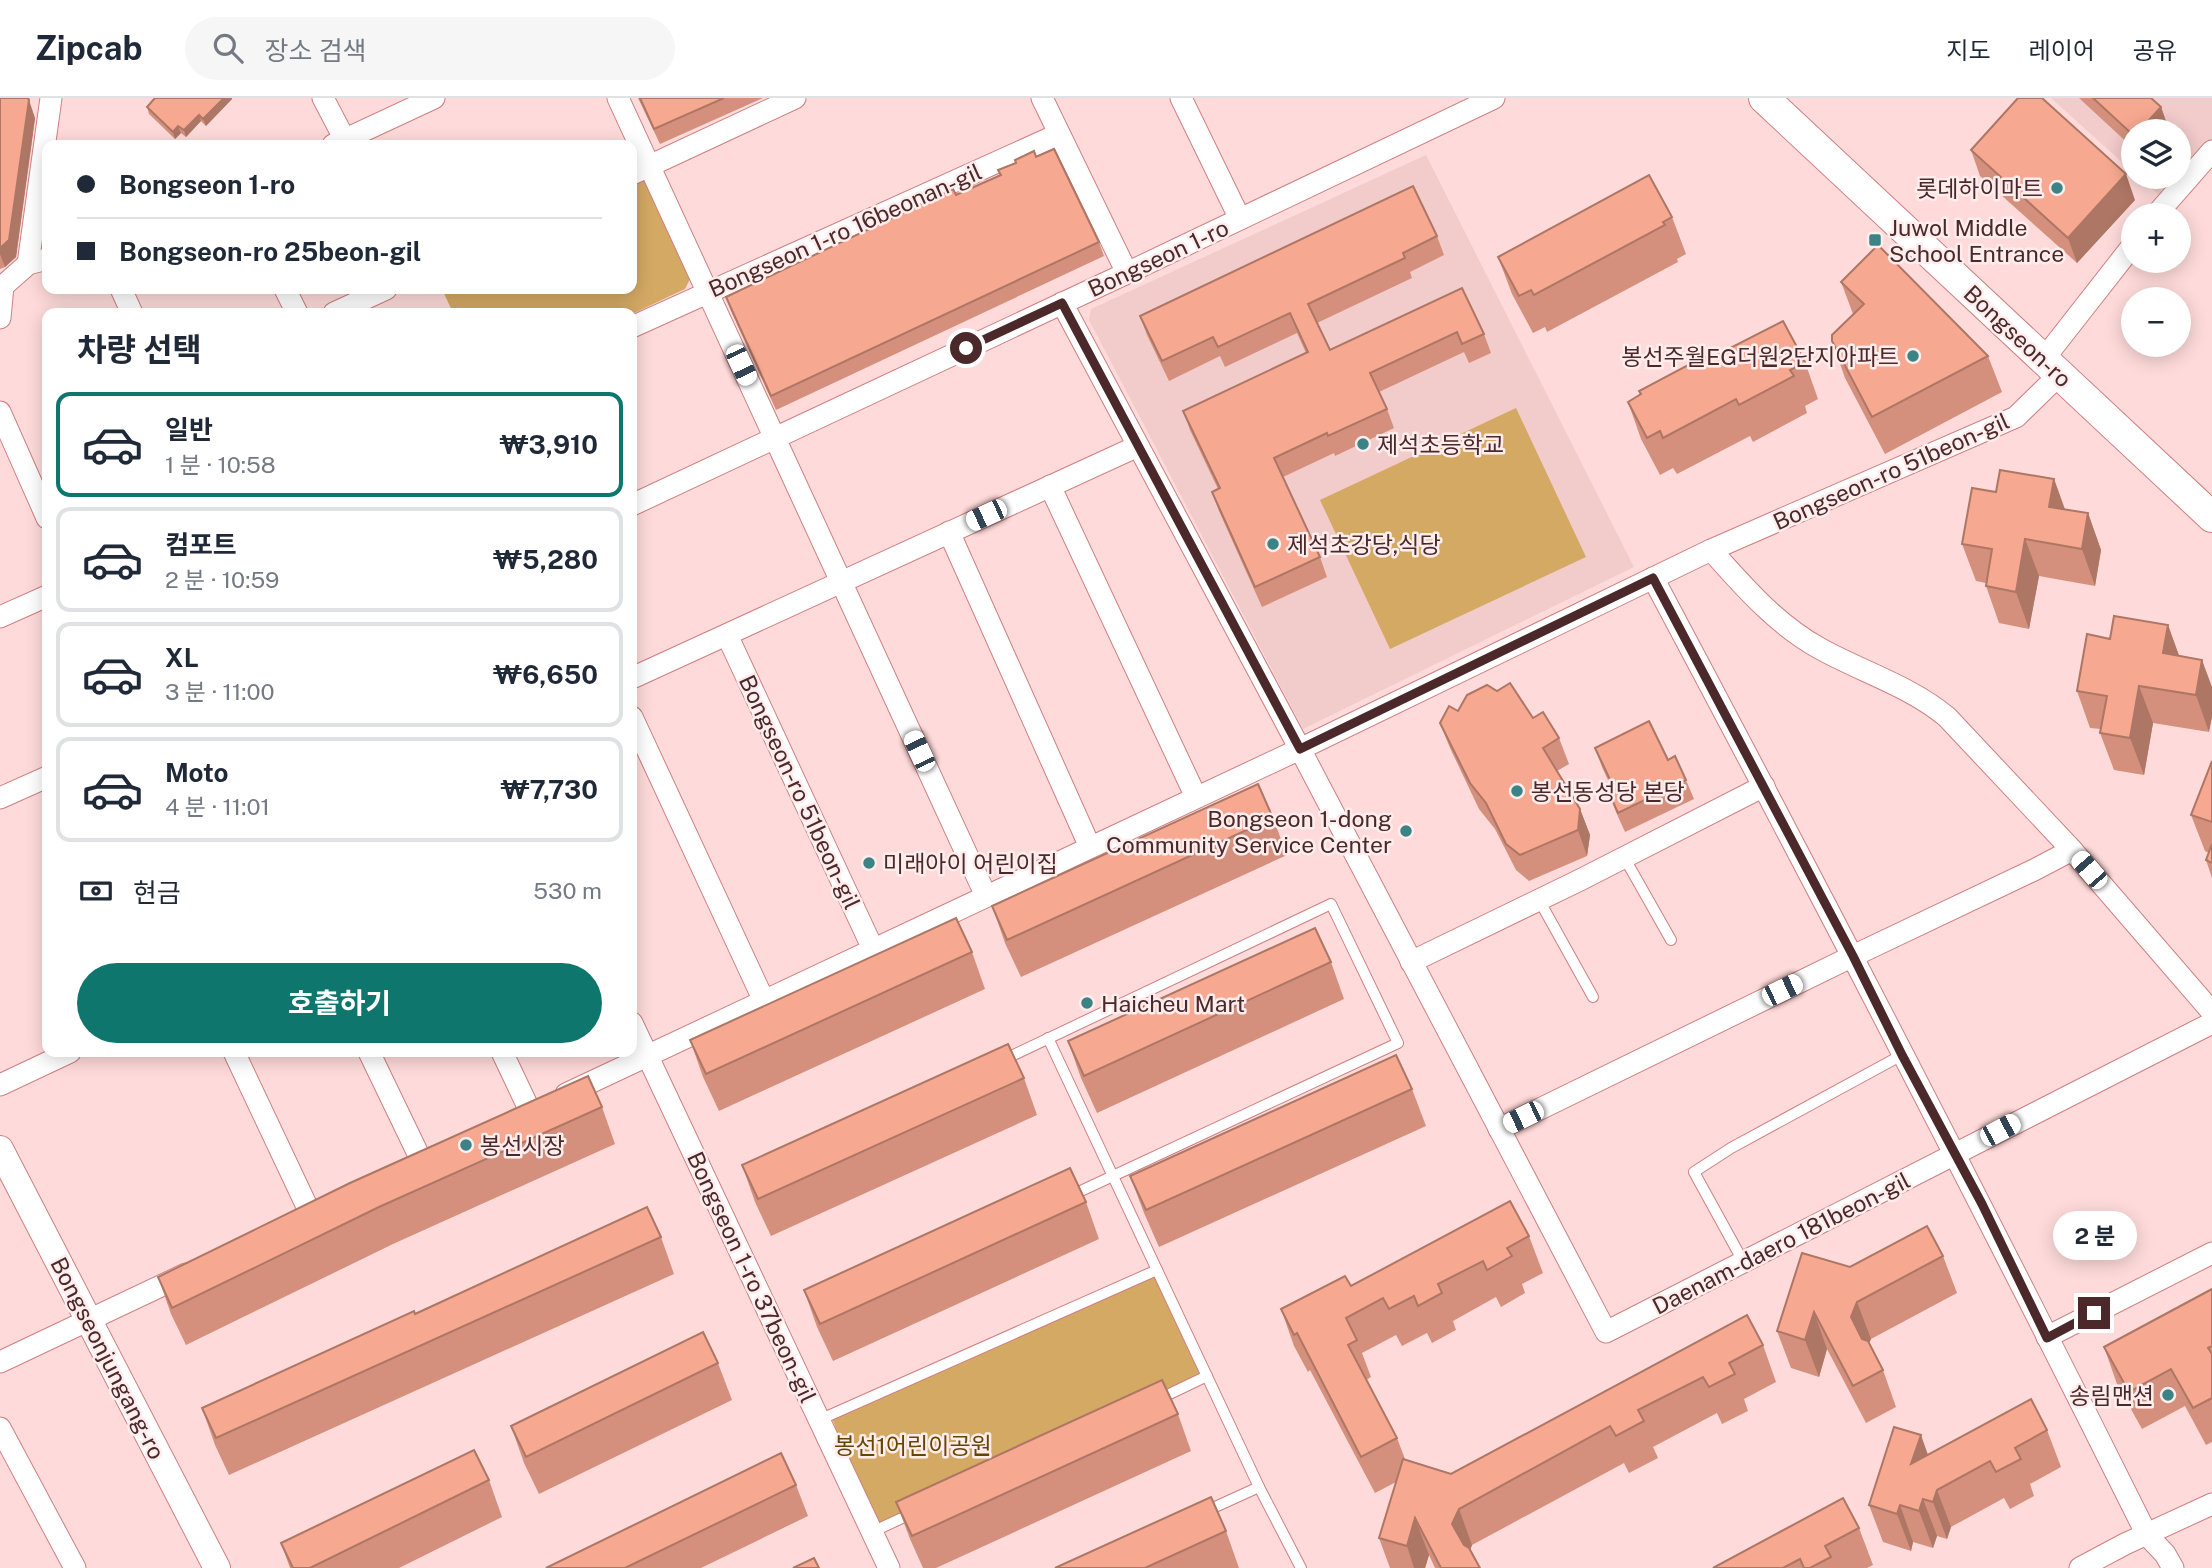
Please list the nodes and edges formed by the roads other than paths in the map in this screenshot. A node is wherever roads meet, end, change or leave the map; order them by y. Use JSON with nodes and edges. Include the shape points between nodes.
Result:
{"nodes":[{"id":1,"x":51,"y":98,"type":"edge"},
{"id":2,"x":434,"y":98,"type":"edge"},
{"id":3,"x":618,"y":98,"type":"edge"},
{"id":4,"x":795,"y":98,"type":"edge"},
{"id":5,"x":1042,"y":98,"type":"edge"},
{"id":6,"x":1181,"y":98,"type":"edge"},
{"id":7,"x":1494,"y":98,"type":"edge"},
{"id":8,"x":1764,"y":98,"type":"edge"},
{"id":9,"x":330,"y":101,"type":"edge"},
{"id":10,"x":1059,"y":134,"type":"junction"},
{"id":11,"x":47,"y":140,"type":"edge"},
{"id":12,"x":338,"y":140,"type":"edge"},
{"id":13,"x":345,"y":140,"type":"edge"},
{"id":14,"x":631,"y":140,"type":"edge"},
{"id":15,"x":2212,"y":150,"type":"edge"},
{"id":16,"x":640,"y":169,"type":"edge"},
{"id":17,"x":42,"y":203,"type":"edge"},
{"id":18,"x":2166,"y":203,"type":"edge"},
{"id":19,"x":1240,"y":219,"type":"junction"},
{"id":20,"x":37,"y":262,"type":"edge"},
{"id":21,"x":2121,"y":263,"type":"edge"},
{"id":22,"x":1127,"y":273,"type":"junction"},
{"id":23,"x":708,"y":292,"type":"junction"},
{"id":24,"x":375,"y":294,"type":"edge"},
{"id":25,"x":1062,"y":303,"type":"junction"},
{"id":26,"x":345,"y":308,"type":"edge"},
{"id":27,"x":0,"y":318,"type":"edge"},
{"id":28,"x":637,"y":325,"type":"edge"},
{"id":29,"x":2051,"y":367,"type":"junction"},
{"id":30,"x":0,"y":412,"type":"edge"},
{"id":31,"x":775,"y":439,"type":"junction"},
{"id":32,"x":1138,"y":446,"type":"junction"},
{"id":33,"x":1050,"y":486,"type":"junction"},
{"id":34,"x":637,"y":503,"type":"edge"},
{"id":35,"x":42,"y":507,"type":"edge"},
{"id":36,"x":2212,"y":517,"type":"edge"},
{"id":37,"x":957,"y":529,"type":"junction"},
{"id":38,"x":1711,"y":550,"type":"junction"},
{"id":39,"x":1653,"y":578,"type":"junction"},
{"id":40,"x":841,"y":582,"type":"junction"},
{"id":41,"x":42,"y":598,"type":"edge"},
{"id":42,"x":0,"y":617,"type":"edge"},
{"id":43,"x":727,"y":635,"type":"junction"},
{"id":44,"x":637,"y":676,"type":"edge"},
{"id":45,"x":637,"y":728,"type":"edge"},
{"id":46,"x":1300,"y":749,"type":"junction"},
{"id":47,"x":42,"y":779,"type":"edge"},
{"id":48,"x":1764,"y":786,"type":"junction"},
{"id":49,"x":1196,"y":797,"type":"junction"},
{"id":50,"x":0,"y":799,"type":"edge"},
{"id":51,"x":1090,"y":847,"type":"junction"},
{"id":52,"x":2072,"y":850,"type":"junction"},
{"id":53,"x":1624,"y":857,"type":"junction"},
{"id":54,"x":986,"y":896,"type":"junction"},
{"id":55,"x":1538,"y":900,"type":"junction"},
{"id":56,"x":1671,"y":940,"type":"dead end"},
{"id":57,"x":873,"y":949,"type":"junction"},
{"id":58,"x":1853,"y":956,"type":"junction"},
{"id":59,"x":1411,"y":962,"type":"junction"},
{"id":60,"x":1593,"y":997,"type":"dead end"},
{"id":61,"x":764,"y":1001,"type":"junction"},
{"id":62,"x":2212,"y":1012,"type":"edge"},
{"id":63,"x":2212,"y":1023,"type":"edge"},
{"id":64,"x":637,"y":1034,"type":"edge"},
{"id":65,"x":1048,"y":1038,"type":"junction"},
{"id":66,"x":647,"y":1055,"type":"junction"},
{"id":67,"x":1902,"y":1055,"type":"junction"},
{"id":68,"x":60,"y":1057,"type":"edge"},
{"id":69,"x":236,"y":1057,"type":"edge"},
{"id":70,"x":371,"y":1057,"type":"edge"},
{"id":71,"x":504,"y":1057,"type":"edge"},
{"id":72,"x":986,"y":1068,"type":"edge"},
{"id":73,"x":0,"y":1085,"type":"edge"},
{"id":74,"x":1499,"y":1129,"type":"junction"},
{"id":75,"x":0,"y":1149,"type":"edge"},
{"id":76,"x":446,"y":1151,"type":"edge"},
{"id":77,"x":1955,"y":1154,"type":"junction"},
{"id":78,"x":1112,"y":1176,"type":"junction"},
{"id":79,"x":1063,"y":1199,"type":"edge"},
{"id":80,"x":311,"y":1215,"type":"edge"},
{"id":81,"x":2212,"y":1253,"type":"edge"},
{"id":82,"x":1744,"y":1263,"type":"junction"},
{"id":83,"x":200,"y":1267,"type":"edge"},
{"id":84,"x":1157,"y":1270,"type":"junction"},
{"id":85,"x":89,"y":1320,"type":"junction"},
{"id":86,"x":2047,"y":1338,"type":"junction"},
{"id":87,"x":0,"y":1362,"type":"edge"},
{"id":88,"x":1207,"y":1376,"type":"junction"},
{"id":89,"x":1147,"y":1404,"type":"edge"},
{"id":90,"x":819,"y":1420,"type":"junction"},
{"id":91,"x":0,"y":1428,"type":"edge"},
{"id":92,"x":1259,"y":1487,"type":"junction"},
{"id":93,"x":2212,"y":1504,"type":"edge"},
{"id":94,"x":923,"y":1508,"type":"edge"},
{"id":95,"x":1196,"y":1516,"type":"edge"},
{"id":96,"x":872,"y":1532,"type":"junction"},
{"id":97,"x":2147,"y":1535,"type":"junction"},
{"id":98,"x":75,"y":1568,"type":"edge"},
{"id":99,"x":217,"y":1568,"type":"edge"},
{"id":100,"x":888,"y":1568,"type":"edge"},
{"id":101,"x":1301,"y":1568,"type":"edge"},
{"id":102,"x":2080,"y":1568,"type":"edge"},
{"id":103,"x":2173,"y":1568,"type":"edge"}],
"edges":[{"from":1,"to":11,"type":"street"},
{"from":2,"to":13,"type":"street"},
{"from":3,"to":14,"type":"street"},
{"from":4,"to":16,"type":"street"},
{"from":5,"to":10,"type":"street"},
{"from":6,"to":19,"type":"street"},
{"from":7,"to":19,"type":"street","name":"Bongseon 1-ro"},
{"from":8,"to":29,"type":"main road","name":"Bongseon-ro"},
{"from":9,"to":12,"type":"street"},
{"from":10,"to":22,"type":"street"},
{"from":10,"to":23,"type":"street","name":"Bongseon 1-ro 16beonan-gil"},
{"from":15,"to":18,"type":"street"},
{"from":16,"to":23,"type":"street"},
{"from":17,"to":20,"type":"street"},
{"from":19,"to":22,"type":"street","name":"Bongseon 1-ro"},
{"from":20,"to":27,"type":"street","via":[[3,286]]},
{"from":21,"to":29,"type":"street","name":"Bongseon-ro 51beon-gil"},
{"from":22,"to":25,"type":"street","name":"Bongseon 1-ro"},
{"from":23,"to":28,"type":"street","name":"Bongseon 1-ro 16beonan-gil"},
{"from":23,"to":31,"type":"street"},
{"from":24,"to":26,"type":"street"},
{"from":25,"to":31,"type":"street","name":"Bongseon 1-ro"},
{"from":25,"to":32,"type":"street"},
{"from":29,"to":36,"type":"main road","name":"Bongseon-ro"},
{"from":29,"to":38,"type":"street","name":"Bongseon-ro 51beon-gil","via":[[2016,417]]},
{"from":30,"to":35,"type":"street"},
{"from":31,"to":34,"type":"street","name":"Bongseon 1-ro"},
{"from":31,"to":40,"type":"street"},
{"from":32,"to":33,"type":"street"},
{"from":32,"to":46,"type":"street"},
{"from":33,"to":37,"type":"street"},
{"from":33,"to":49,"type":"street"},
{"from":37,"to":40,"type":"street"},
{"from":37,"to":51,"type":"street"},
{"from":38,"to":39,"type":"street","name":"Bongseon-ro 51beon-gil"},
{"from":38,"to":52,"type":"street","via":[[1746,590],[1795,634],[1929,702]]},
{"from":39,"to":46,"type":"street","name":"Bongseon-ro 51beon-gil"},
{"from":39,"to":48,"type":"street"},
{"from":40,"to":43,"type":"street"},
{"from":40,"to":54,"type":"street"},
{"from":41,"to":42,"type":"street"},
{"from":43,"to":44,"type":"street"},
{"from":43,"to":57,"type":"street","name":"Bongseon-ro 51beon-gil"},
{"from":45,"to":61,"type":"street"},
{"from":46,"to":49,"type":"street","name":"Bongseon-ro 51beon-gil"},
{"from":46,"to":59,"type":"street"},
{"from":47,"to":50,"type":"street"},
{"from":48,"to":53,"type":"street"},
{"from":48,"to":58,"type":"street"},
{"from":49,"to":51,"type":"street","name":"Bongseon-ro 51beon-gil"},
{"from":51,"to":54,"type":"street","name":"Bongseon-ro 51beon-gil"},
{"from":52,"to":58,"type":"street"},
{"from":52,"to":62,"type":"street"},
{"from":53,"to":55,"type":"street"},
{"from":53,"to":56,"type":"lane"},
{"from":54,"to":57,"type":"street","name":"Bongseon-ro 51beon-gil"},
{"from":55,"to":59,"type":"street"},
{"from":55,"to":60,"type":"lane"},
{"from":57,"to":61,"type":"street","name":"Bongseon-ro 51beon-gil"},
{"from":58,"to":67,"type":"street"},
{"from":58,"to":74,"type":"street"},
{"from":59,"to":74,"type":"street"},
{"from":61,"to":66,"type":"street","name":"Bongseon-ro 51beon-gil"},
{"from":63,"to":77,"type":"street","name":"Daenam-daero 181beon-gil"},
{"from":64,"to":66,"type":"street","name":"Bongseon 1-ro 37beon-gil"},
{"from":65,"to":72,"type":"lane"},
{"from":65,"to":78,"type":"lane"},
{"from":65,"to":78,"type":"lane","via":[[1331,904],[1398,1043]]},
{"from":66,"to":71,"type":"street","name":"Bongseon-ro 51beon-gil","via":[[524,1114]]},
{"from":66,"to":90,"type":"street","name":"Bongseon 1-ro 37beon-gil"},
{"from":67,"to":77,"type":"street"},
{"from":67,"to":82,"type":"lane","via":[[1693,1172]]},
{"from":68,"to":73,"type":"street"},
{"from":69,"to":80,"type":"street"},
{"from":70,"to":76,"type":"street","via":[[416,1165]]},
{"from":74,"to":82,"type":"street","name":"Daenam-daero 181beon-gil","via":[[1606,1332]]},
{"from":75,"to":85,"type":"street","name":"Bongseonjungang-ro"},
{"from":77,"to":82,"type":"street","name":"Daenam-daero 181beon-gil"},
{"from":77,"to":86,"type":"street"},
{"from":78,"to":79,"type":"lane"},
{"from":78,"to":84,"type":"lane"},
{"from":81,"to":86,"type":"street"},
{"from":83,"to":85,"type":"street"},
{"from":84,"to":88,"type":"lane"},
{"from":84,"to":90,"type":"lane"},
{"from":85,"to":87,"type":"street"},
{"from":85,"to":99,"type":"street","name":"Bongseonjungang-ro"},
{"from":86,"to":97,"type":"street"},
{"from":88,"to":89,"type":"lane"},
{"from":88,"to":92,"type":"lane"},
{"from":90,"to":96,"type":"street","name":"Bongseon 1-ro 37beon-gil"},
{"from":91,"to":98,"type":"street"},
{"from":92,"to":95,"type":"lane"},
{"from":92,"to":101,"type":"lane"},
{"from":93,"to":97,"type":"street"},
{"from":94,"to":96,"type":"lane"},
{"from":96,"to":100,"type":"street","name":"Bongseon 1-ro 37beon-gil"},
{"from":97,"to":102,"type":"street"},
{"from":97,"to":103,"type":"street"}]}
